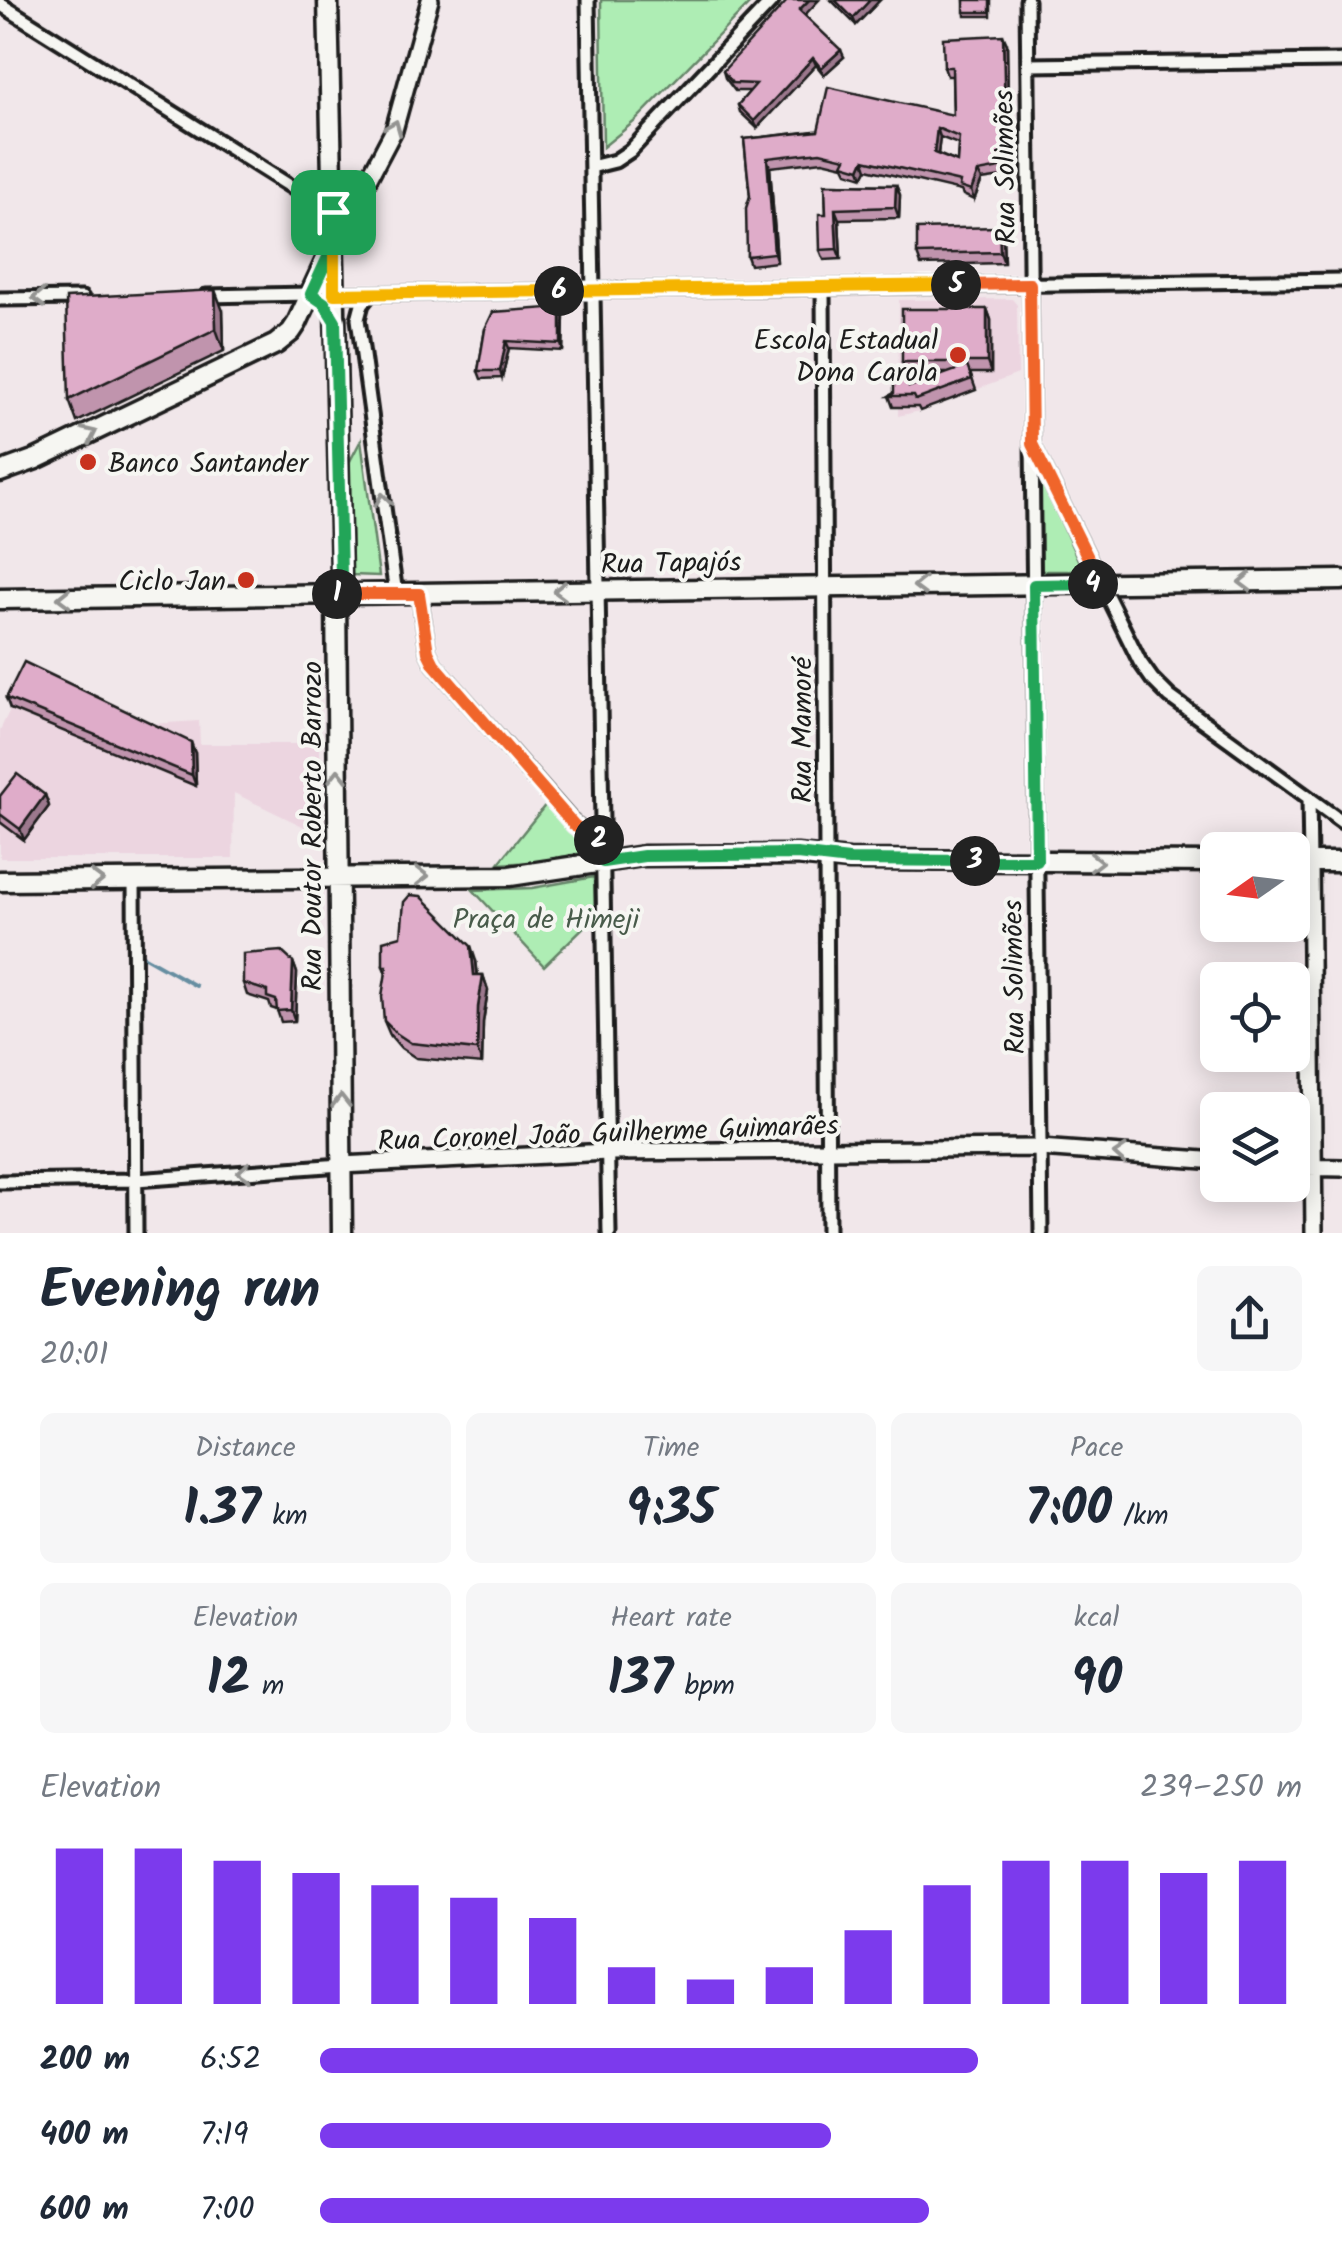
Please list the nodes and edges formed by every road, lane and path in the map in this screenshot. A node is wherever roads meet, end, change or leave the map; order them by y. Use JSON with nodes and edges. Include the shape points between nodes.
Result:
{"nodes":[{"id":1,"x":328,"y":0,"type":"edge"},
{"id":2,"x":430,"y":0,"type":"edge"},
{"id":3,"x":588,"y":0,"type":"edge"},
{"id":4,"x":773,"y":0,"type":"edge"},
{"id":5,"x":1027,"y":0,"type":"edge"},
{"id":6,"x":0,"y":4,"type":"edge"},
{"id":7,"x":1342,"y":61,"type":"edge"},
{"id":8,"x":1028,"y":65,"type":"junction"},
{"id":9,"x":591,"y":167,"type":"junction"},
{"id":10,"x":354,"y":206,"type":"junction"},
{"id":11,"x":333,"y":212,"type":"junction"},
{"id":12,"x":334,"y":244,"type":"junction"},
{"id":13,"x":1342,"y":280,"type":"edge"},
{"id":14,"x":1030,"y":284,"type":"junction"},
{"id":15,"x":824,"y":287,"type":"junction"},
{"id":16,"x":593,"y":290,"type":"junction"},
{"id":17,"x":311,"y":294,"type":"junction"},
{"id":18,"x":334,"y":294,"type":"junction"},
{"id":19,"x":370,"y":294,"type":"junction"},
{"id":20,"x":194,"y":296,"type":"edge"},
{"id":21,"x":97,"y":298,"type":"edge"},
{"id":22,"x":0,"y":299,"type":"edge"},
{"id":23,"x":335,"y":321,"type":"junction"},
{"id":24,"x":1032,"y":444,"type":"junction"},
{"id":25,"x":0,"y":472,"type":"edge"},
{"id":26,"x":1342,"y":580,"type":"edge"},
{"id":27,"x":1101,"y":584,"type":"junction"},
{"id":28,"x":1034,"y":585,"type":"junction"},
{"id":29,"x":825,"y":588,"type":"junction"},
{"id":30,"x":598,"y":591,"type":"junction"},
{"id":31,"x":336,"y":594,"type":"junction"},
{"id":32,"x":396,"y":594,"type":"junction"},
{"id":33,"x":419,"y":594,"type":"junction"},
{"id":34,"x":0,"y":600,"type":"edge"},
{"id":35,"x":1309,"y":798,"type":"junction"},
{"id":36,"x":1342,"y":822,"type":"edge"},
{"id":37,"x":1305,"y":832,"type":"edge"},
{"id":38,"x":603,"y":841,"type":"junction"},
{"id":39,"x":826,"y":857,"type":"junction"},
{"id":40,"x":1037,"y":861,"type":"junction"},
{"id":41,"x":603,"y":862,"type":"junction"},
{"id":42,"x":1200,"y":862,"type":"edge"},
{"id":43,"x":1310,"y":862,"type":"edge"},
{"id":44,"x":1342,"y":862,"type":"edge"},
{"id":45,"x":339,"y":877,"type":"junction"},
{"id":46,"x":134,"y":880,"type":"junction"},
{"id":47,"x":0,"y":881,"type":"edge"},
{"id":48,"x":1304,"y":942,"type":"edge"},
{"id":49,"x":1040,"y":1148,"type":"junction"},
{"id":50,"x":828,"y":1150,"type":"junction"},
{"id":51,"x":608,"y":1152,"type":"junction"},
{"id":52,"x":1200,"y":1160,"type":"edge"},
{"id":53,"x":341,"y":1165,"type":"junction"},
{"id":54,"x":1310,"y":1168,"type":"edge"},
{"id":55,"x":1313,"y":1168,"type":"junction"},
{"id":56,"x":1342,"y":1168,"type":"edge"},
{"id":57,"x":136,"y":1180,"type":"junction"},
{"id":58,"x":0,"y":1182,"type":"edge"},
{"id":59,"x":136,"y":1233,"type":"edge"},
{"id":60,"x":342,"y":1233,"type":"edge"},
{"id":61,"x":609,"y":1233,"type":"edge"},
{"id":62,"x":828,"y":1233,"type":"edge"},
{"id":63,"x":1041,"y":1233,"type":"edge"},
{"id":64,"x":1314,"y":1233,"type":"edge"}],
"edges":[{"from":1,"to":11,"type":"main road","name":"Rua Doutor Roberto Barrozo"},
{"from":10,"to":2,"type":"street","one_way":true,"via":[[394,130]]},
{"from":3,"to":9,"type":"street"},
{"from":4,"to":9,"type":"street","via":[[630,151]]},
{"from":5,"to":8,"type":"street","name":"Rua Solimões"},
{"from":6,"to":11,"type":"street"},
{"from":7,"to":8,"type":"street"},
{"from":8,"to":14,"type":"street","name":"Rua Solimões"},
{"from":9,"to":16,"type":"street"},
{"from":10,"to":11,"type":"street"},
{"from":10,"to":12,"type":"street"},
{"from":11,"to":12,"type":"main road","name":"Rua Doutor Roberto Barrozo"},
{"from":12,"to":17,"type":"main road"},
{"from":12,"to":18,"type":"main road","name":"Rua Doutor Roberto Barrozo"},
{"from":13,"to":14,"type":"street"},
{"from":14,"to":15,"type":"street"},
{"from":14,"to":24,"type":"street","name":"Rua Solimões"},
{"from":15,"to":16,"type":"street"},
{"from":15,"to":29,"type":"street","name":"Rua Mamoré"},
{"from":16,"to":19,"type":"street"},
{"from":16,"to":30,"type":"street"},
{"from":17,"to":20,"type":"street"},
{"from":17,"to":23,"type":"main road"},
{"from":25,"to":17,"type":"main road","one_way":true,"via":[[276,344],[291,332]]},
{"from":18,"to":19,"type":"street"},
{"from":18,"to":23,"type":"main road","name":"Rua Doutor Roberto Barrozo"},
{"from":32,"to":19,"type":"street","one_way":true,"via":[[358,319]]},
{"from":21,"to":22,"type":"street","one_way":true},
{"from":23,"to":31,"type":"main road","name":"Rua Doutor Roberto Barrozo","via":[[341,576]]},
{"from":24,"to":27,"type":"street"},
{"from":24,"to":28,"type":"street","name":"Rua Solimões"},
{"from":26,"to":27,"type":"main road","name":"Rua Tapajós","one_way":true},
{"from":27,"to":28,"type":"main road","name":"Rua Tapajós"},
{"from":27,"to":35,"type":"street","via":[[1152,680]]},
{"from":28,"to":29,"type":"main road","name":"Rua Tapajós","one_way":true},
{"from":28,"to":40,"type":"street","name":"Rua Solimões"},
{"from":29,"to":30,"type":"main road","name":"Rua Tapajós"},
{"from":29,"to":39,"type":"street","name":"Rua Mamoré"},
{"from":30,"to":33,"type":"main road","name":"Rua Tapajós","one_way":true},
{"from":30,"to":38,"type":"street"},
{"from":31,"to":32,"type":"main road","name":"Rua Tapajós"},
{"from":31,"to":34,"type":"main road","name":"Rua Tapajós","one_way":true},
{"from":45,"to":31,"type":"main road","name":"Rua Doutor Roberto Barrozo","one_way":true},
{"from":32,"to":33,"type":"main road","name":"Rua Tapajós"},
{"from":33,"to":38,"type":"street","via":[[434,664],[574,825]]},
{"from":35,"to":36,"type":"street"},
{"from":35,"to":37,"type":"street"},
{"from":38,"to":41,"type":"street"},
{"from":39,"to":40,"type":"main road"},
{"from":39,"to":41,"type":"main road","via":[[658,855]]},
{"from":39,"to":50,"type":"street","name":"Rua Mamoré"},
{"from":40,"to":42,"type":"main road","one_way":true},
{"from":40,"to":49,"type":"street","name":"Rua Solimões"},
{"from":45,"to":41,"type":"main road","one_way":true,"via":[[510,876]]},
{"from":41,"to":51,"type":"street"},
{"from":43,"to":44,"type":"main road"},
{"from":45,"to":46,"type":"main road"},
{"from":53,"to":45,"type":"main road","name":"Rua Doutor Roberto Barrozo","one_way":true},
{"from":47,"to":46,"type":"main road","one_way":true},
{"from":46,"to":57,"type":"street"},
{"from":48,"to":55,"type":"street"},
{"from":49,"to":50,"type":"street","name":"Rua Coronel João Guilherme Guimarães"},
{"from":52,"to":49,"type":"street","name":"Rua Coronel João Guilherme Guimarães","one_way":true},
{"from":49,"to":63,"type":"street","name":"Rua Solimões"},
{"from":50,"to":51,"type":"street","name":"Rua Coronel João Guilherme Guimarães"},
{"from":50,"to":62,"type":"street","name":"Rua Mamoré"},
{"from":51,"to":53,"type":"street","name":"Rua Coronel João Guilherme Guimarães"},
{"from":51,"to":61,"type":"street"},
{"from":53,"to":57,"type":"street","name":"Rua Coronel João Guilherme Guimarães","one_way":true},
{"from":53,"to":60,"type":"main road","name":"Rua Doutor Roberto Barrozo"},
{"from":54,"to":55,"type":"street"},
{"from":55,"to":56,"type":"street"},
{"from":55,"to":64,"type":"street"},
{"from":57,"to":58,"type":"street","name":"Rua Coronel João Guilherme Guimarães"},
{"from":57,"to":59,"type":"street"}]}
